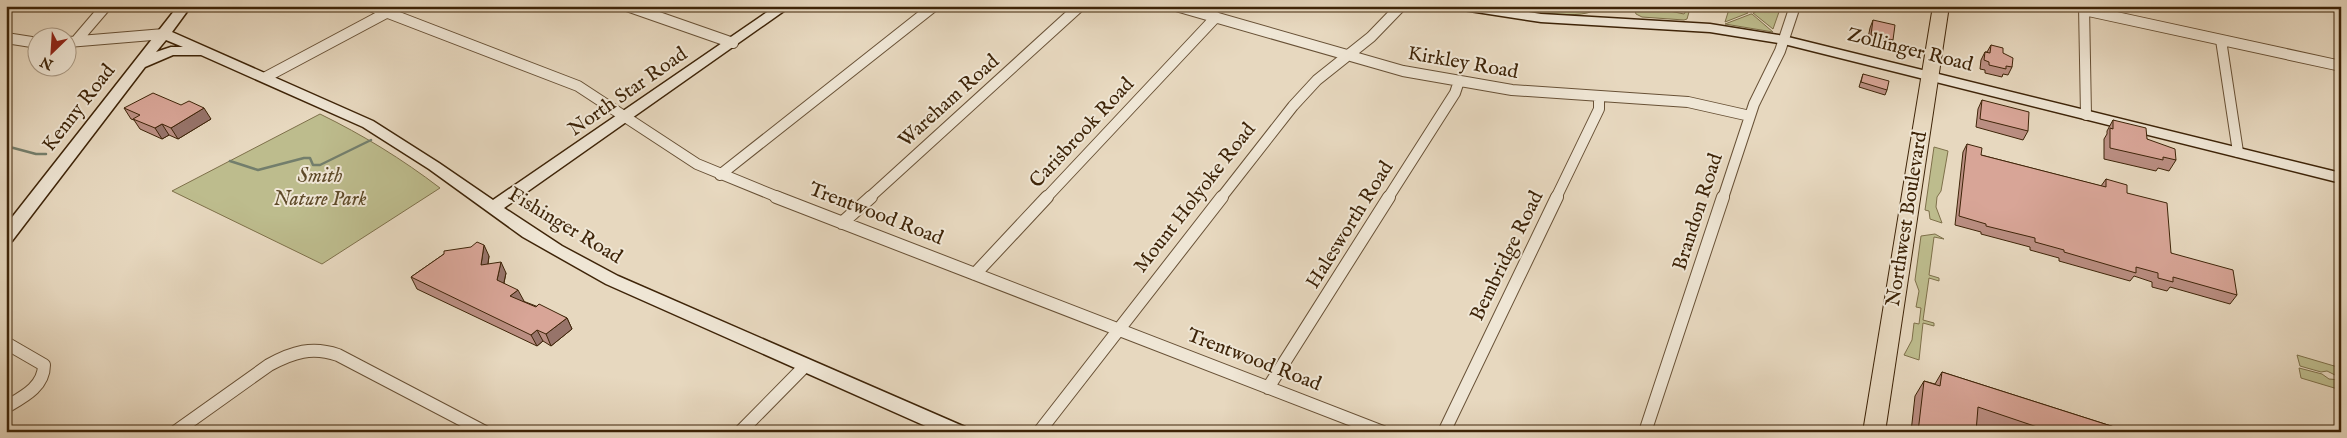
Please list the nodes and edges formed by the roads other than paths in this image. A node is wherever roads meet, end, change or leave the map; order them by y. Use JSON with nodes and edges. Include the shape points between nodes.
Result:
{"nodes":[{"id":1,"x":106,"y":6,"type":"edge"},
{"id":2,"x":185,"y":6,"type":"edge"},
{"id":3,"x":370,"y":6,"type":"edge"},
{"id":4,"x":627,"y":6,"type":"edge"},
{"id":5,"x":785,"y":6,"type":"edge"},
{"id":6,"x":934,"y":6,"type":"edge"},
{"id":7,"x":1080,"y":6,"type":"edge"},
{"id":8,"x":1176,"y":6,"type":"edge"},
{"id":9,"x":1401,"y":6,"type":"edge"},
{"id":10,"x":1463,"y":6,"type":"edge"},
{"id":11,"x":1794,"y":6,"type":"edge"},
{"id":12,"x":1941,"y":6,"type":"edge"},
{"id":13,"x":2337,"y":6,"type":"edge"},
{"id":14,"x":2341,"y":7,"type":"edge"},
{"id":15,"x":2084,"y":8,"type":"edge"},
{"id":16,"x":386,"y":12,"type":"junction"},
{"id":17,"x":1216,"y":18,"type":"junction"},
{"id":18,"x":164,"y":34,"type":"junction"},
{"id":19,"x":78,"y":35,"type":"edge"},
{"id":20,"x":6,"y":38,"type":"edge"},
{"id":21,"x":1784,"y":40,"type":"junction"},
{"id":22,"x":2221,"y":40,"type":"junction"},
{"id":23,"x":28,"y":41,"type":"edge"},
{"id":24,"x":78,"y":41,"type":"edge"},
{"id":25,"x":733,"y":43,"type":"junction"},
{"id":26,"x":213,"y":54,"type":"junction"},
{"id":27,"x":1347,"y":56,"type":"junction"},
{"id":28,"x":139,"y":65,"type":"junction"},
{"id":29,"x":2341,"y":66,"type":"edge"},
{"id":30,"x":1930,"y":76,"type":"junction"},
{"id":31,"x":266,"y":77,"type":"junction"},
{"id":32,"x":1459,"y":81,"type":"junction"},
{"id":33,"x":1600,"y":96,"type":"junction"},
{"id":34,"x":2086,"y":115,"type":"junction"},
{"id":35,"x":1750,"y":116,"type":"junction"},
{"id":36,"x":626,"y":117,"type":"junction"},
{"id":37,"x":2238,"y":152,"type":"junction"},
{"id":38,"x":720,"y":175,"type":"junction"},
{"id":39,"x":2341,"y":178,"type":"edge"},
{"id":40,"x":493,"y":208,"type":"junction"},
{"id":41,"x":842,"y":223,"type":"junction"},
{"id":42,"x":6,"y":237,"type":"edge"},
{"id":43,"x":975,"y":274,"type":"junction"},
{"id":44,"x":1118,"y":329,"type":"junction"},
{"id":45,"x":6,"y":343,"type":"edge"},
{"id":46,"x":806,"y":365,"type":"junction"},
{"id":47,"x":1268,"y":388,"type":"junction"},
{"id":48,"x":6,"y":407,"type":"edge"},
{"id":49,"x":175,"y":432,"type":"edge"},
{"id":50,"x":485,"y":432,"type":"edge"},
{"id":51,"x":740,"y":432,"type":"edge"},
{"id":52,"x":958,"y":432,"type":"edge"},
{"id":53,"x":1039,"y":432,"type":"edge"},
{"id":54,"x":1383,"y":432,"type":"edge"},
{"id":55,"x":1444,"y":432,"type":"edge"},
{"id":56,"x":1645,"y":432,"type":"edge"},
{"id":57,"x":1874,"y":432,"type":"edge"}],
"edges":[{"from":1,"to":19,"type":"street"},
{"from":2,"to":18,"type":"main road","name":"Kenny Road"},
{"from":3,"to":16,"type":"street","name":"Trentwood Road"},
{"from":4,"to":25,"type":"street"},
{"from":5,"to":25,"type":"main road","name":"North Star Road"},
{"from":6,"to":38,"type":"street"},
{"from":7,"to":41,"type":"street","name":"Wareham Road"},
{"from":8,"to":17,"type":"street","name":"Kirkley Road"},
{"from":9,"to":27,"type":"street","name":"Mount Holyoke Road"},
{"from":10,"to":21,"type":"main road","name":"Zollinger Road","via":[[1541,18],[1710,28]]},
{"from":11,"to":21,"type":"street","name":"Brandon Road"},
{"from":12,"to":30,"type":"main road","name":"Northwest Boulevard"},
{"from":13,"to":14,"type":"street"},
{"from":15,"to":22,"type":"street"},
{"from":15,"to":34,"type":"street"},
{"from":16,"to":31,"type":"street"},
{"from":16,"to":36,"type":"street","name":"Trentwood Road","via":[[570,83]]},
{"from":17,"to":27,"type":"street","name":"Kirkley Road"},
{"from":17,"to":43,"type":"street","name":"Carisbrook Road"},
{"from":18,"to":24,"type":"street"},
{"from":18,"to":26,"type":"main road","name":"Fishinger Road"},
{"from":18,"to":28,"type":"main road","name":"Kenny Road"},
{"from":20,"to":23,"type":"street"},
{"from":21,"to":30,"type":"main road","name":"Zollinger Road"},
{"from":21,"to":35,"type":"street","name":"Brandon Road"},
{"from":22,"to":29,"type":"street"},
{"from":22,"to":37,"type":"street"},
{"from":25,"to":36,"type":"main road","name":"North Star Road"},
{"from":26,"to":28,"type":"main road","via":[[173,51]]},
{"from":26,"to":31,"type":"main road","name":"Fishinger Road"},
{"from":27,"to":32,"type":"street","name":"Kirkley Road"},
{"from":27,"to":44,"type":"street","name":"Mount Holyoke Road","via":[[1317,80],[1293,106]]},
{"from":28,"to":42,"type":"main road","name":"Kenny Road"},
{"from":30,"to":34,"type":"main road","name":"Zollinger Road"},
{"from":30,"to":57,"type":"main road","name":"Northwest Boulevard"},
{"from":31,"to":40,"type":"main road","name":"Fishinger Road","via":[[394,139]]},
{"from":32,"to":33,"type":"street","name":"Kirkley Road","via":[[1512,90]]},
{"from":32,"to":47,"type":"street","name":"Halesworth Road","via":[[1456,93]]},
{"from":33,"to":35,"type":"street","name":"Kirkley Road","via":[[1688,102]]},
{"from":33,"to":55,"type":"street","name":"Bembridge Road","via":[[1599,109]]},
{"from":34,"to":37,"type":"main road","name":"Zollinger Road"},
{"from":35,"to":56,"type":"street","name":"Brandon Road"},
{"from":36,"to":38,"type":"street","name":"Trentwood Road","via":[[677,153]]},
{"from":36,"to":40,"type":"main road","name":"North Star Road"},
{"from":37,"to":39,"type":"main road","name":"Zollinger Road"},
{"from":38,"to":41,"type":"street","name":"Trentwood Road"},
{"from":40,"to":46,"type":"main road","name":"Fishinger Road","via":[[556,250],[612,280]]},
{"from":41,"to":43,"type":"street","name":"Trentwood Road"},
{"from":43,"to":44,"type":"street","name":"Trentwood Road"},
{"from":44,"to":47,"type":"street","name":"Trentwood Road"},
{"from":44,"to":53,"type":"street","name":"Mount Holyoke Road"},
{"from":45,"to":48,"type":"street","via":[[44,365],[45,373],[34,388]]},
{"from":46,"to":51,"type":"street"},
{"from":46,"to":52,"type":"main road","name":"Fishinger Road"},
{"from":47,"to":54,"type":"street","name":"Trentwood Road"},
{"from":49,"to":50,"type":"street","via":[[269,365],[304,351],[324,350]]}]}
